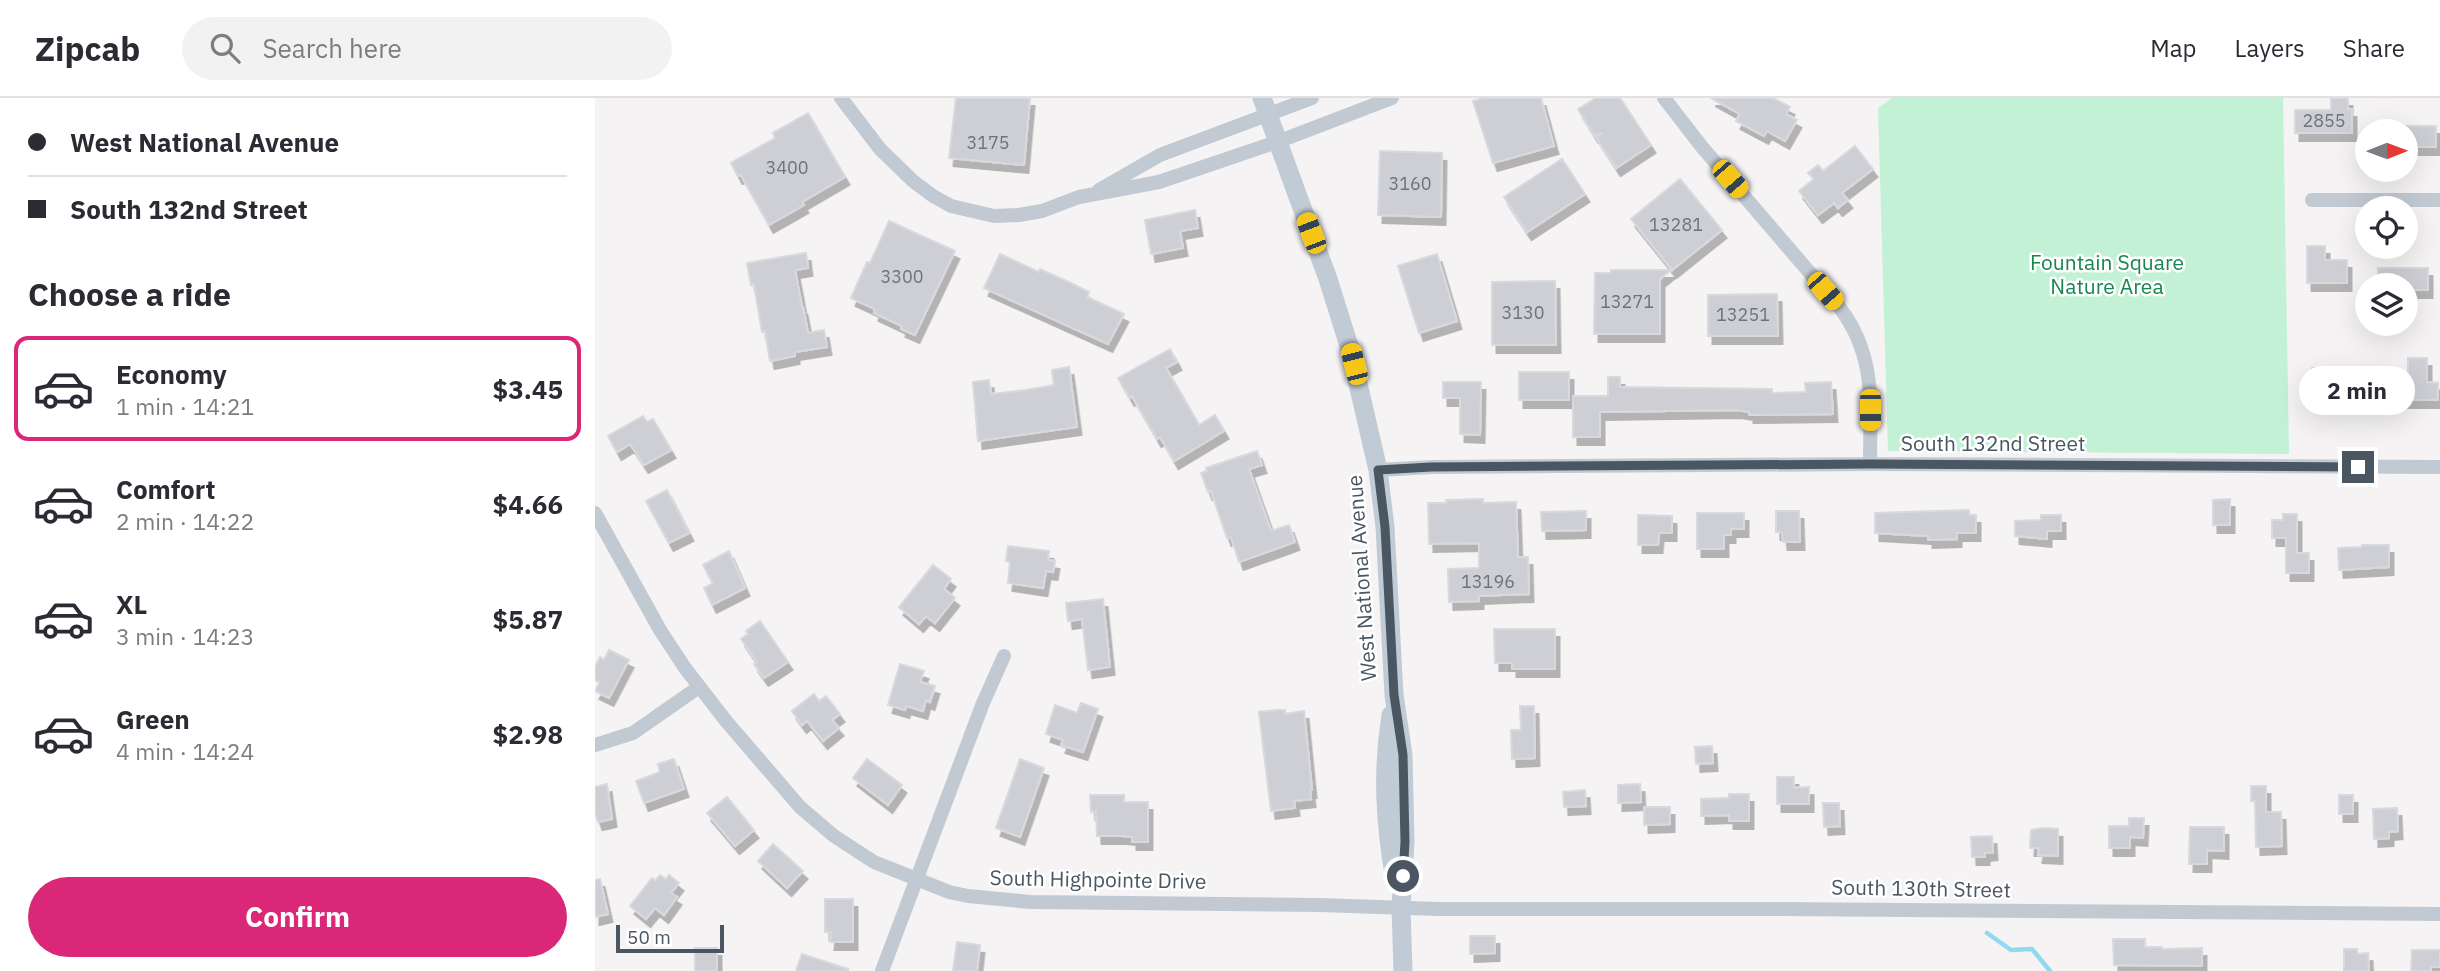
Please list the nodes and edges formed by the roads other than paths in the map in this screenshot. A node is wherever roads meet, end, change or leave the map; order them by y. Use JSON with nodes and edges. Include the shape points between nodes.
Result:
{"nodes":[{"id":1,"x":841,"y":98,"type":"edge"},
{"id":2,"x":1313,"y":98,"type":"edge"},
{"id":3,"x":1392,"y":98,"type":"edge"},
{"id":4,"x":1664,"y":98,"type":"edge"},
{"id":5,"x":1265,"y":106,"type":"edge"},
{"id":6,"x":1277,"y":142,"type":"junction"},
{"id":7,"x":1184,"y":146,"type":"junction"},
{"id":8,"x":1193,"y":170,"type":"junction"},
{"id":9,"x":1094,"y":193,"type":"junction"},
{"id":10,"x":2312,"y":200,"type":"dead end"},
{"id":11,"x":2440,"y":200,"type":"edge"},
{"id":12,"x":1870,"y":464,"type":"junction"},
{"id":13,"x":2440,"y":467,"type":"edge"},
{"id":14,"x":1378,"y":470,"type":"junction"},
{"id":15,"x":595,"y":513,"type":"edge"},
{"id":16,"x":1004,"y":656,"type":"dead end"},
{"id":17,"x":699,"y":687,"type":"junction"},
{"id":18,"x":595,"y":745,"type":"edge"},
{"id":19,"x":917,"y":880,"type":"junction"},
{"id":20,"x":1401,"y":908,"type":"junction"},
{"id":21,"x":2440,"y":914,"type":"edge"},
{"id":22,"x":882,"y":971,"type":"edge"},
{"id":23,"x":1403,"y":971,"type":"edge"}],
"edges":[{"from":1,"to":9,"type":"street","via":[[880,149],[913,181],[951,206],[994,216],[1019,215]]},
{"from":2,"to":5,"type":"street"},
{"from":3,"to":6,"type":"street"},
{"from":4,"to":12,"type":"street","via":[[1857,334],[1870,382]]},
{"from":5,"to":6,"type":"main road","name":"West National Avenue"},
{"from":5,"to":7,"type":"street"},
{"from":6,"to":8,"type":"street"},
{"from":6,"to":14,"type":"main road","name":"West National Avenue","via":[[1350,349]]},
{"from":7,"to":8,"type":"street"},
{"from":7,"to":9,"type":"street"},
{"from":8,"to":9,"type":"street","via":[[1148,185]]},
{"from":10,"to":11,"type":"street"},
{"from":12,"to":13,"type":"street","name":"South 132nd Street"},
{"from":12,"to":14,"type":"street","name":"South 132nd Street"},
{"from":14,"to":20,"type":"main road","name":"West National Avenue","via":[[1394,695],[1385,756],[1385,799]]},
{"from":15,"to":17,"type":"street","name":"South Highpointe Drive","via":[[660,630]]},
{"from":16,"to":19,"type":"street"},
{"from":17,"to":18,"type":"street","via":[[633,733]]},
{"from":17,"to":19,"type":"street","name":"South Highpointe Drive","via":[[817,823],[874,862]]},
{"from":19,"to":20,"type":"street","name":"South Highpointe Drive","via":[[968,896],[1017,901]]},
{"from":19,"to":22,"type":"street"},
{"from":20,"to":21,"type":"street","name":"South 130th Street"},
{"from":20,"to":23,"type":"main road","name":"West National Avenue"}]}
